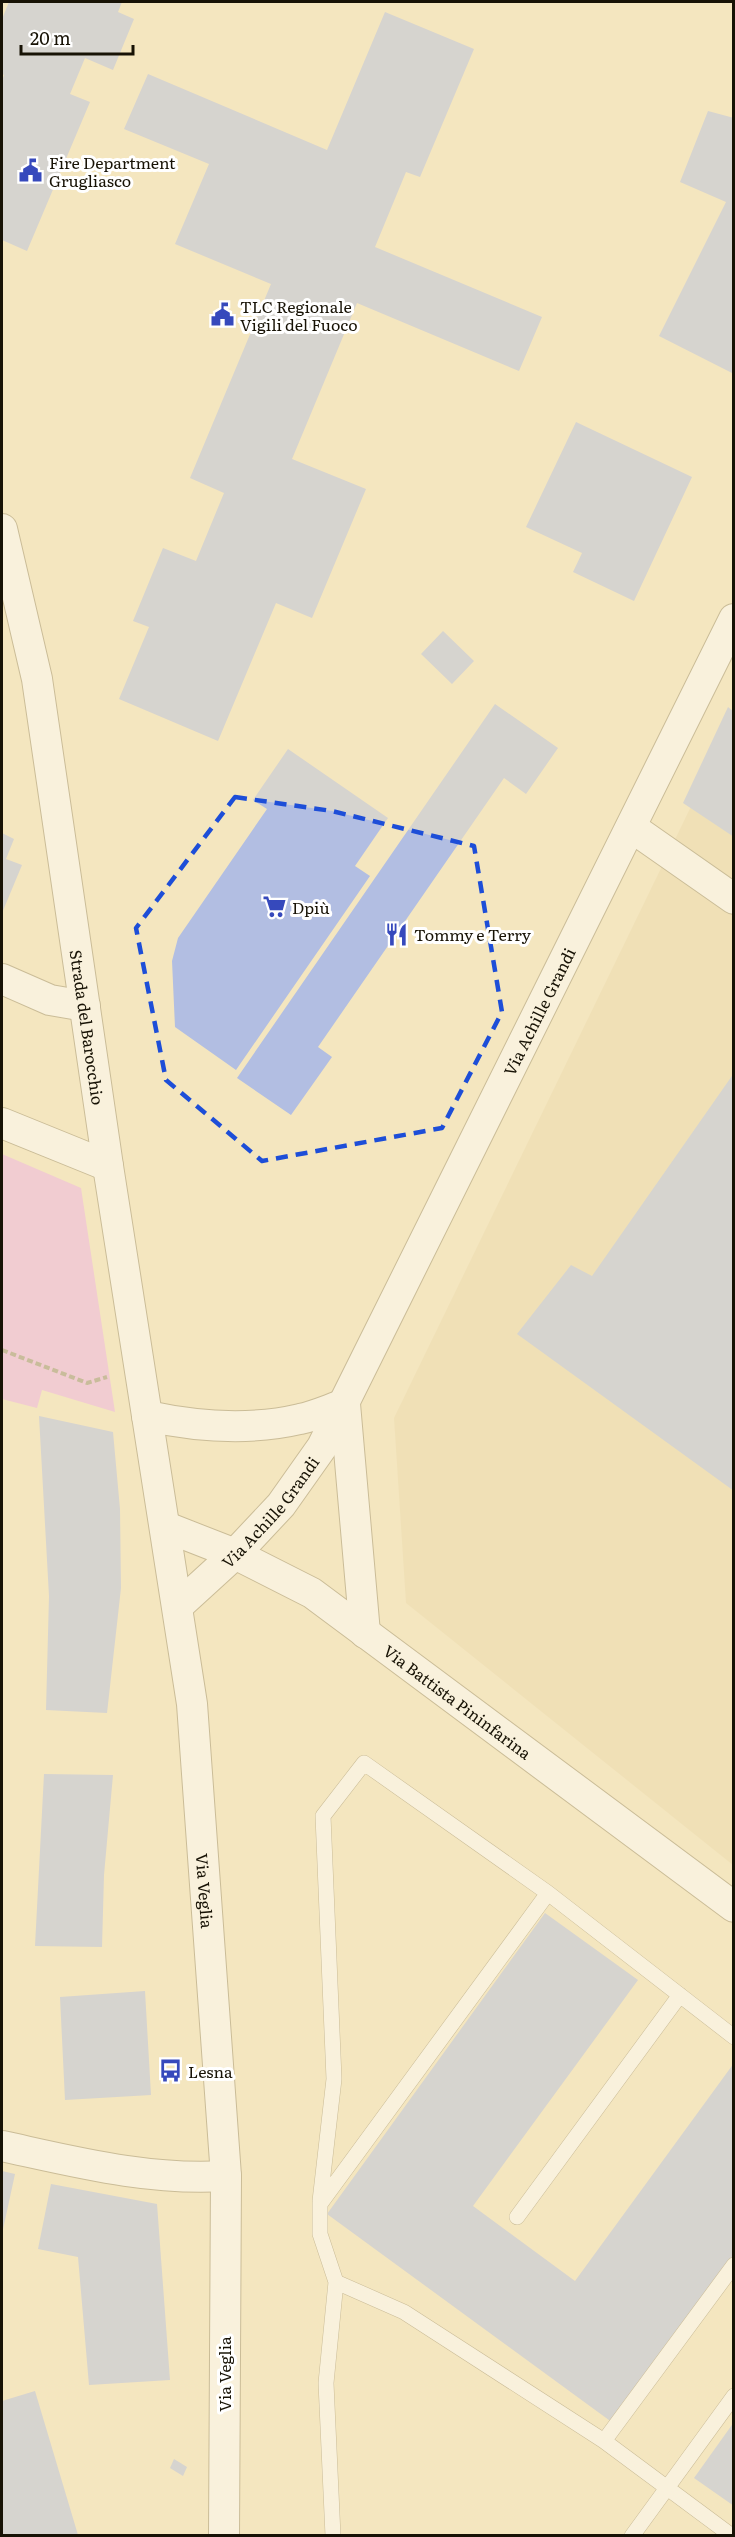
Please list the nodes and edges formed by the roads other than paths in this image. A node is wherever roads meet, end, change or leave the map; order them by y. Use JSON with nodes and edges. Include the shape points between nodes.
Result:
{"nodes":[{"id":1,"x":2,"y":529,"type":"edge"},
{"id":2,"x":734,"y":619,"type":"edge"},
{"id":3,"x":631,"y":827,"type":"junction"},
{"id":4,"x":734,"y":899,"type":"edge"},
{"id":5,"x":2,"y":979,"type":"edge"},
{"id":6,"x":85,"y":1006,"type":"junction"},
{"id":7,"x":2,"y":1123,"type":"edge"},
{"id":8,"x":108,"y":1166,"type":"junction"},
{"id":9,"x":345,"y":1404,"type":"junction"},
{"id":10,"x":147,"y":1416,"type":"junction"},
{"id":11,"x":166,"y":1527,"type":"junction"},
{"id":12,"x":235,"y":1554,"type":"junction"},
{"id":13,"x":177,"y":1606,"type":"junction"},
{"id":14,"x":365,"y":1633,"type":"junction"},
{"id":15,"x":548,"y":1893,"type":"junction"},
{"id":16,"x":734,"y":1907,"type":"edge"},
{"id":17,"x":680,"y":1995,"type":"junction"},
{"id":18,"x":734,"y":2037,"type":"edge"},
{"id":19,"x":2,"y":2146,"type":"edge"},
{"id":20,"x":226,"y":2176,"type":"junction"},
{"id":21,"x":320,"y":2204,"type":"junction"},
{"id":22,"x":517,"y":2217,"type":"dead end"},
{"id":23,"x":734,"y":2265,"type":"edge"},
{"id":24,"x":336,"y":2282,"type":"junction"},
{"id":25,"x":734,"y":2396,"type":"edge"},
{"id":26,"x":604,"y":2441,"type":"junction"},
{"id":27,"x":667,"y":2488,"type":"junction"},
{"id":28,"x":224,"y":2535,"type":"edge"},
{"id":29,"x":333,"y":2535,"type":"edge"},
{"id":30,"x":632,"y":2535,"type":"edge"},
{"id":31,"x":732,"y":2535,"type":"edge"}],
"edges":[{"from":1,"to":6,"type":"street","name":"Strada del Barocchio","via":[[37,679]]},
{"from":2,"to":3,"type":"street","name":"Via Achille Grandi"},
{"from":3,"to":4,"type":"street"},
{"from":3,"to":9,"type":"street","name":"Via Achille Grandi"},
{"from":5,"to":6,"type":"street","via":[[50,1000]]},
{"from":6,"to":8,"type":"street","name":"Strada del Barocchio"},
{"from":7,"to":8,"type":"street"},
{"from":8,"to":10,"type":"street","name":"Strada del Barocchio"},
{"from":9,"to":10,"type":"street","via":[[302,1419],[258,1426],[196,1426]]},
{"from":9,"to":12,"type":"street","name":"Via Achille Grandi","via":[[295,1487]]},
{"from":9,"to":14,"type":"street"},
{"from":10,"to":11,"type":"street","name":"Strada del Barocchio"},
{"from":11,"to":12,"type":"street","name":"Via Battista Pininfarina"},
{"from":11,"to":13,"type":"street","name":"Via Veglia"},
{"from":12,"to":13,"type":"street","name":"Via Achille Grandi"},
{"from":12,"to":14,"type":"street","name":"Via Battista Pininfarina","via":[[312,1593]]},
{"from":13,"to":20,"type":"street","name":"Via Veglia","via":[[193,1720]]},
{"from":14,"to":16,"type":"street","name":"Via Battista Pininfarina"},
{"from":15,"to":17,"type":"lane"},
{"from":15,"to":21,"type":"lane"},
{"from":15,"to":21,"type":"lane","via":[[364,1763],[323,1816],[334,2079]]},
{"from":17,"to":18,"type":"lane"},
{"from":17,"to":22,"type":"lane"},
{"from":19,"to":20,"type":"street","via":[[119,2171],[161,2176]]},
{"from":20,"to":28,"type":"street","name":"Via Veglia"},
{"from":21,"to":24,"type":"lane","via":[[321,2234]]},
{"from":23,"to":26,"type":"lane"},
{"from":24,"to":26,"type":"lane","via":[[404,2312]]},
{"from":24,"to":29,"type":"lane","via":[[326,2383]]},
{"from":25,"to":27,"type":"lane"},
{"from":26,"to":27,"type":"lane"},
{"from":27,"to":30,"type":"lane"},
{"from":27,"to":31,"type":"lane"}]}
